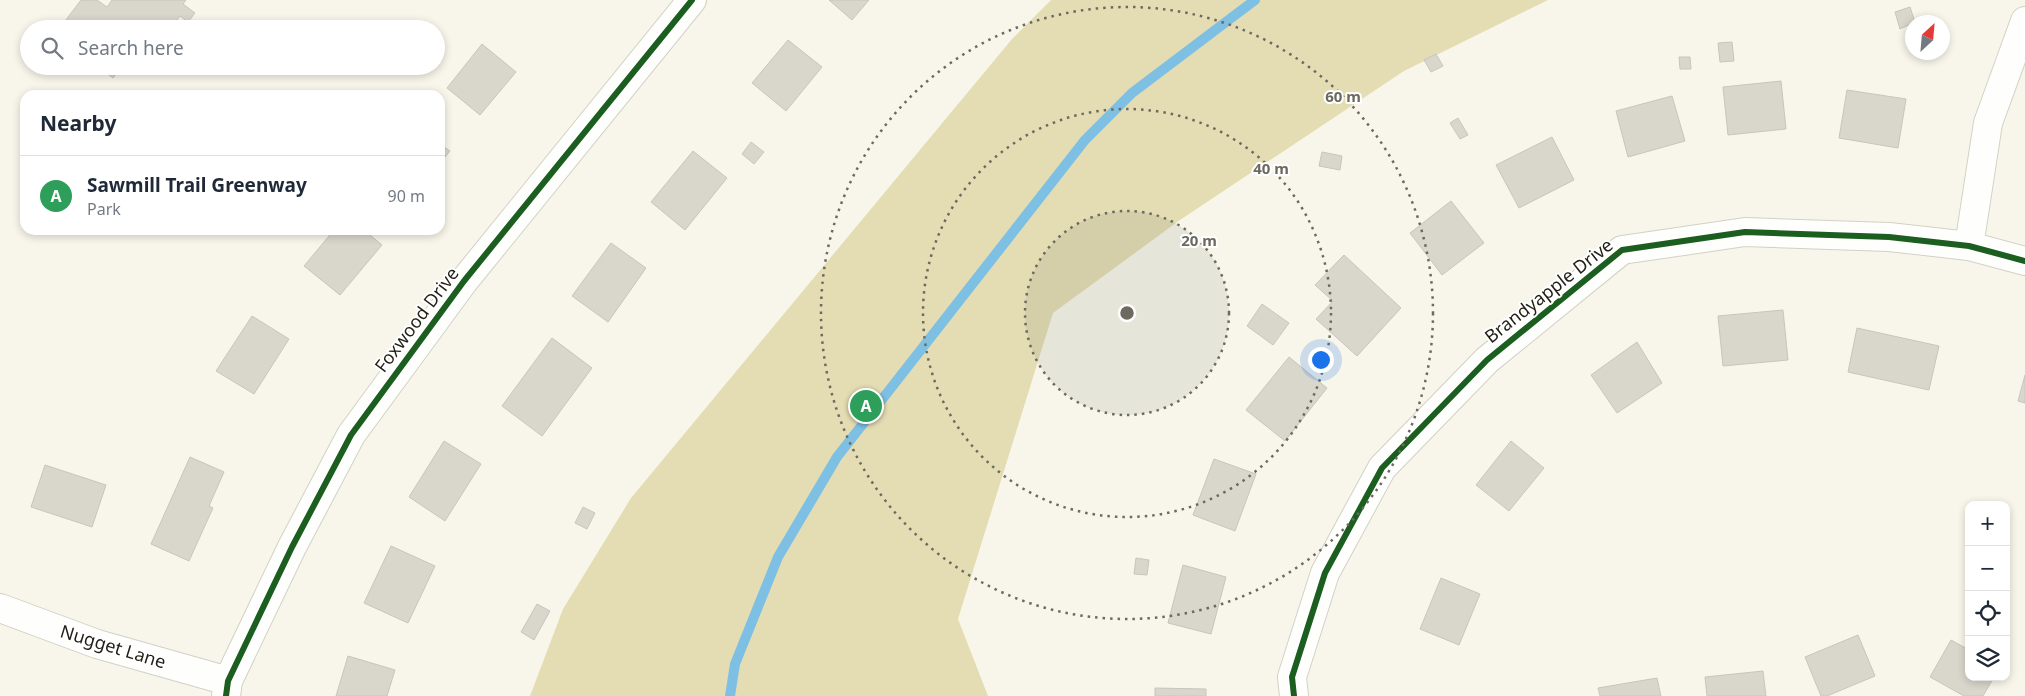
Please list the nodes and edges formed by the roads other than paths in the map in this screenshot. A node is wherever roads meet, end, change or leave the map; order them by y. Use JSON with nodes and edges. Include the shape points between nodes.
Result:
{"nodes":[{"id":1,"x":692,"y":0,"type":"edge"},
{"id":2,"x":2025,"y":21,"type":"edge"},
{"id":3,"x":1968,"y":246,"type":"junction"},
{"id":4,"x":2025,"y":261,"type":"edge"},
{"id":5,"x":0,"y":608,"type":"edge"},
{"id":6,"x":227,"y":688,"type":"edge"},
{"id":7,"x":1294,"y":696,"type":"edge"}],
"edges":[{"from":1,"to":6,"type":"street","name":"Foxwood Drive","via":[[464,280],[350,435],[292,547]]},
{"from":2,"to":3,"type":"street","via":[[1988,123]]},
{"from":3,"to":4,"type":"street","name":"Brandyapple Drive"},
{"from":3,"to":7,"type":"street","name":"Brandyapple Drive","via":[[1889,237],[1745,232],[1622,250],[1487,360],[1382,468],[1325,573],[1292,677]]},
{"from":5,"to":6,"type":"street","name":"Nugget Lane"}]}
